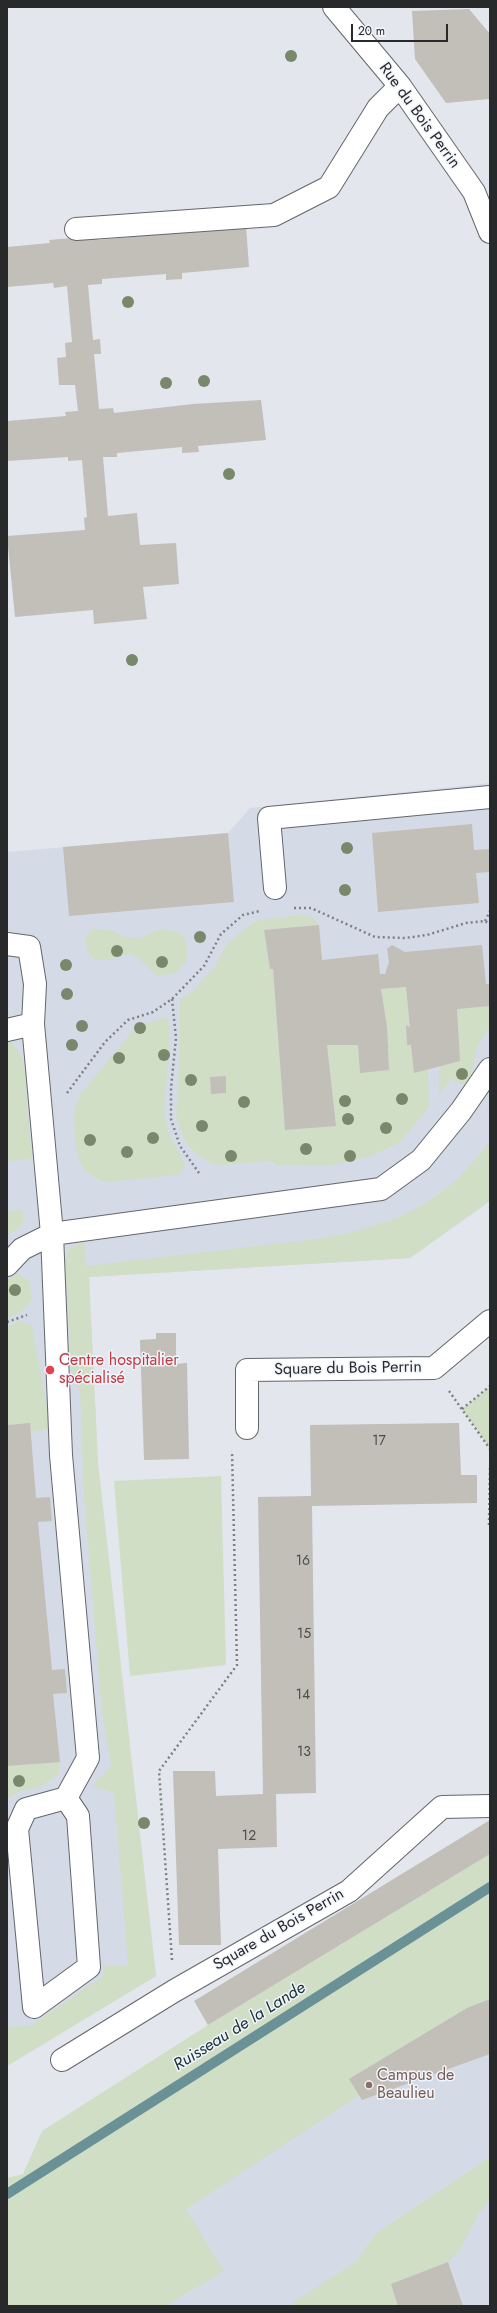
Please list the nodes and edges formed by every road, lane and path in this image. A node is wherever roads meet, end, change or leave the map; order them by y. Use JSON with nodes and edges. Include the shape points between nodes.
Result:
{"nodes":[{"id":1,"x":334,"y":7,"type":"edge"},
{"id":2,"x":400,"y":86,"type":"junction"},
{"id":3,"x":76,"y":229,"type":"dead end"},
{"id":4,"x":490,"y":232,"type":"edge"},
{"id":5,"x":490,"y":797,"type":"edge"},
{"id":6,"x":276,"y":888,"type":"dead end"},
{"id":7,"x":292,"y":908,"type":"dead end"},
{"id":8,"x":265,"y":910,"type":"dead end"},
{"id":9,"x":490,"y":911,"type":"edge"},
{"id":10,"x":485,"y":921,"type":"junction"},
{"id":11,"x":490,"y":924,"type":"edge"},
{"id":12,"x":7,"y":944,"type":"edge"},
{"id":13,"x":172,"y":999,"type":"junction"},
{"id":14,"x":33,"y":1024,"type":"junction"},
{"id":15,"x":7,"y":1030,"type":"edge"},
{"id":16,"x":490,"y":1069,"type":"edge"},
{"id":17,"x":62,"y":1097,"type":"dead end"},
{"id":18,"x":199,"y":1173,"type":"dead end"},
{"id":19,"x":52,"y":1234,"type":"junction"},
{"id":20,"x":7,"y":1266,"type":"edge"},
{"id":21,"x":490,"y":1321,"type":"edge"},
{"id":22,"x":434,"y":1368,"type":"junction"},
{"id":23,"x":490,"y":1386,"type":"edge"},
{"id":24,"x":462,"y":1409,"type":"junction"},
{"id":25,"x":247,"y":1428,"type":"joint"},
{"id":26,"x":490,"y":1449,"type":"edge"},
{"id":27,"x":490,"y":1466,"type":"edge"},
{"id":28,"x":489,"y":1524,"type":"dead end"},
{"id":29,"x":66,"y":1798,"type":"junction"},
{"id":30,"x":490,"y":1806,"type":"edge"},
{"id":31,"x":174,"y":1991,"type":"junction"},
{"id":32,"x":62,"y":2060,"type":"dead end"}],
"edges":[{"from":1,"to":2,"type":"street","name":"Rue du Bois Perrin"},
{"from":2,"to":3,"type":"street","via":[[378,108],[330,187],[274,215]]},
{"from":2,"to":4,"type":"street","name":"Rue du Bois Perrin","via":[[474,192]]},
{"from":5,"to":6,"type":"street","via":[[269,818],[268,830]]},
{"from":7,"to":10,"type":"path","via":[[311,908],[375,937],[405,938],[427,935],[466,923]]},
{"from":8,"to":13,"type":"path","via":[[243,914],[221,934],[204,966]]},
{"from":9,"to":10,"type":"path"},
{"from":10,"to":11,"type":"path"},
{"from":12,"to":14,"type":"street","via":[[29,947],[35,984]]},
{"from":13,"to":17,"type":"path","via":[[153,1012],[128,1020],[105,1042],[81,1076]]},
{"from":13,"to":18,"type":"path","via":[[176,1038],[171,1119],[180,1146]]},
{"from":14,"to":15,"type":"street"},
{"from":14,"to":19,"type":"street"},
{"from":16,"to":19,"type":"street","via":[[461,1111],[421,1160],[382,1190]]},
{"from":19,"to":20,"type":"street","via":[[22,1249]]},
{"from":19,"to":29,"type":"street","via":[[61,1455],[88,1758]]},
{"from":21,"to":22,"type":"street","name":"Square du Bois Perrin"},
{"from":22,"to":24,"type":"path"},
{"from":22,"to":25,"type":"street","name":"Square du Bois Perrin","via":[[247,1370]]},
{"from":23,"to":24,"type":"path"},
{"from":24,"to":26,"type":"path"},
{"from":25,"to":31,"type":"path","via":[[232,1444],[237,1665],[159,1771]]},
{"from":27,"to":28,"type":"path"},
{"from":29,"to":29,"type":"street","via":[[26,1809],[18,1829],[34,2007],[90,1967],[78,1816]]},
{"from":30,"to":31,"type":"street","name":"Square du Bois Perrin","via":[[442,1807],[350,1890]]},
{"from":31,"to":32,"type":"street","name":"Square du Bois Perrin"}]}
